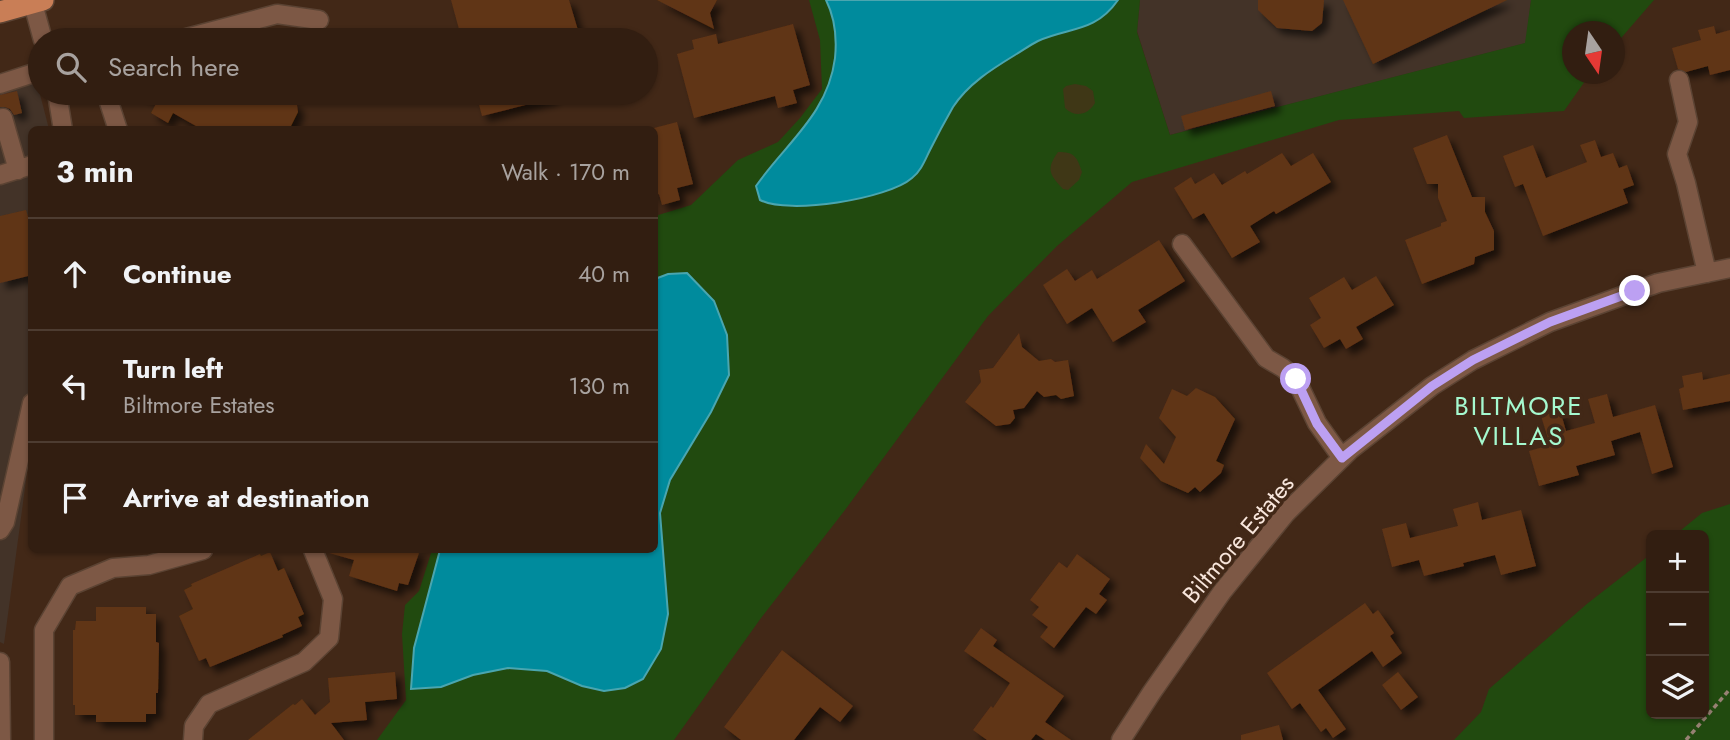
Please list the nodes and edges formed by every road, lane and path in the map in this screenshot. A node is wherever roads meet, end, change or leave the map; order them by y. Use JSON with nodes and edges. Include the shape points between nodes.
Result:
{"nodes":[{"id":1,"x":36,"y":1,"type":"edge"},
{"id":2,"x":0,"y":12,"type":"edge"},
{"id":3,"x":320,"y":20,"type":"dead end"},
{"id":4,"x":41,"y":28,"type":"edge"},
{"id":5,"x":226,"y":28,"type":"edge"},
{"id":6,"x":28,"y":75,"type":"edge"},
{"id":7,"x":1679,"y":80,"type":"dead end"},
{"id":8,"x":0,"y":84,"type":"edge"},
{"id":9,"x":59,"y":105,"type":"edge"},
{"id":10,"x":110,"y":105,"type":"edge"},
{"id":11,"x":3,"y":118,"type":"dead end"},
{"id":12,"x":62,"y":126,"type":"edge"},
{"id":13,"x":116,"y":126,"type":"edge"},
{"id":14,"x":16,"y":170,"type":"edge"},
{"id":15,"x":1182,"y":244,"type":"dead end"},
{"id":16,"x":1730,"y":268,"type":"edge"},
{"id":17,"x":1707,"y":273,"type":"junction"},
{"id":18,"x":28,"y":419,"type":"edge"},
{"id":19,"x":1342,"y":458,"type":"junction"},
{"id":20,"x":0,"y":530,"type":"edge"},
{"id":21,"x":192,"y":553,"type":"edge"},
{"id":22,"x":314,"y":553,"type":"edge"},
{"id":23,"x":0,"y":662,"type":"edge"},
{"id":24,"x":1730,"y":689,"type":"edge"},
{"id":25,"x":1,"y":740,"type":"edge"},
{"id":26,"x":44,"y":740,"type":"edge"},
{"id":27,"x":193,"y":740,"type":"edge"},
{"id":28,"x":1121,"y":740,"type":"edge"},
{"id":29,"x":1686,"y":740,"type":"edge"}],
"edges":[{"from":1,"to":2,"type":"main road"},
{"from":1,"to":4,"type":"street"},
{"from":3,"to":5,"type":"street","via":[[277,15]]},
{"from":6,"to":8,"type":"street"},
{"from":7,"to":17,"type":"street","via":[[1688,122],[1677,154]]},
{"from":9,"to":12,"type":"street"},
{"from":10,"to":13,"type":"street"},
{"from":11,"to":14,"type":"street"},
{"from":15,"to":19,"type":"street","via":[[1266,358],[1296,379],[1317,424]]},
{"from":16,"to":17,"type":"street","name":"Biltmore Estates"},
{"from":17,"to":19,"type":"street","name":"Biltmore Estates","via":[[1658,283],[1550,322],[1473,360],[1432,386]]},
{"from":18,"to":20,"type":"street"},
{"from":19,"to":28,"type":"street","name":"Biltmore Estates","via":[[1286,513],[1222,592]]},
{"from":21,"to":26,"type":"street","via":[[149,565],[113,568],[70,586],[44,630]]},
{"from":22,"to":27,"type":"street","via":[[333,599],[329,638],[304,662],[209,704],[194,726]]},
{"from":23,"to":25,"type":"street"},
{"from":24,"to":29,"type":"path"}]}
